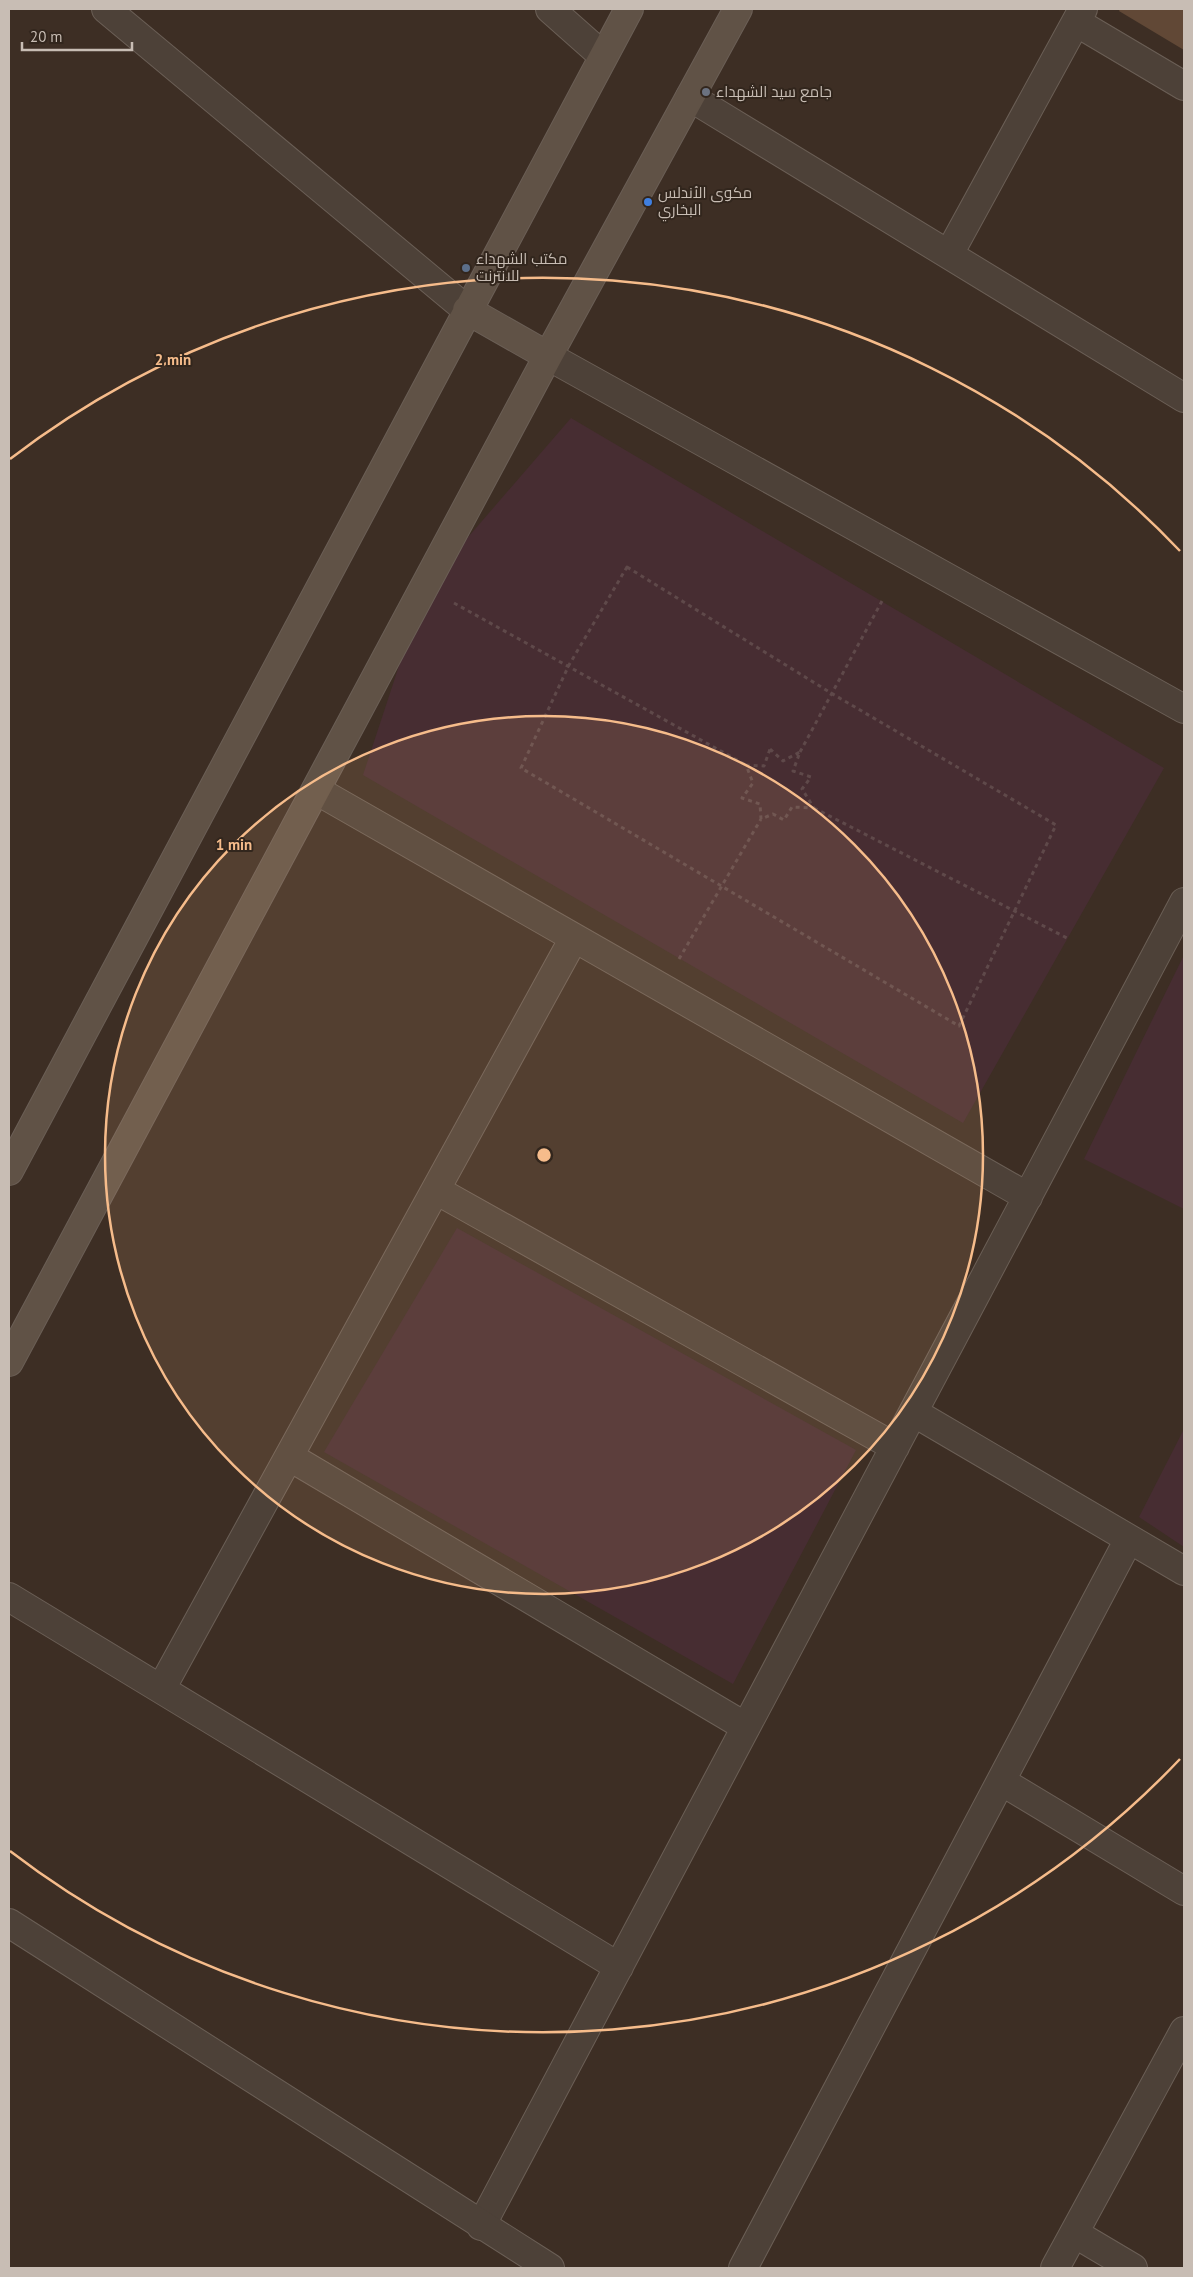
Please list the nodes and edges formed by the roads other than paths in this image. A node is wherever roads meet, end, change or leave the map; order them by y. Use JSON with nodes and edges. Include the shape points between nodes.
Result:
{"nodes":[{"id":1,"x":106,"y":9,"type":"edge"},
{"id":2,"x":550,"y":9,"type":"edge"},
{"id":3,"x":629,"y":9,"type":"edge"},
{"id":4,"x":738,"y":9,"type":"edge"},
{"id":5,"x":1079,"y":15,"type":"edge"},
{"id":6,"x":603,"y":56,"type":"junction"},
{"id":7,"x":1184,"y":86,"type":"edge"},
{"id":8,"x":690,"y":97,"type":"junction"},
{"id":9,"x":949,"y":254,"type":"junction"},
{"id":10,"x":467,"y":310,"type":"junction"},
{"id":11,"x":548,"y":356,"type":"junction"},
{"id":12,"x":1184,"y":398,"type":"edge"},
{"id":13,"x":1184,"y":709,"type":"edge"},
{"id":14,"x":316,"y":790,"type":"junction"},
{"id":15,"x":1184,"y":902,"type":"edge"},
{"id":16,"x":574,"y":938,"type":"junction"},
{"id":17,"x":9,"y":1171,"type":"edge"},
{"id":18,"x":436,"y":1190,"type":"junction"},
{"id":19,"x":1028,"y":1197,"type":"junction"},
{"id":20,"x":9,"y":1362,"type":"edge"},
{"id":21,"x":913,"y":1412,"type":"junction"},
{"id":22,"x":895,"y":1447,"type":"junction"},
{"id":23,"x":290,"y":1457,"type":"junction"},
{"id":24,"x":1130,"y":1539,"type":"junction"},
{"id":25,"x":1184,"y":1571,"type":"edge"},
{"id":26,"x":9,"y":1597,"type":"edge"},
{"id":27,"x":162,"y":1690,"type":"junction"},
{"id":28,"x":746,"y":1727,"type":"junction"},
{"id":29,"x":1001,"y":1781,"type":"junction"},
{"id":30,"x":1184,"y":1891,"type":"edge"},
{"id":31,"x":9,"y":1923,"type":"edge"},
{"id":32,"x":619,"y":1967,"type":"junction"},
{"id":33,"x":1184,"y":2031,"type":"edge"},
{"id":34,"x":481,"y":2226,"type":"junction"},
{"id":35,"x":1074,"y":2233,"type":"junction"},
{"id":36,"x":550,"y":2268,"type":"edge"},
{"id":37,"x":743,"y":2268,"type":"edge"},
{"id":38,"x":1054,"y":2268,"type":"edge"},
{"id":39,"x":1133,"y":2268,"type":"edge"}],
"edges":[{"from":1,"to":10,"type":"street"},
{"from":2,"to":6,"type":"street"},
{"from":3,"to":6,"type":"main road"},
{"from":4,"to":8,"type":"main road"},
{"from":5,"to":7,"type":"street"},
{"from":5,"to":9,"type":"street"},
{"from":6,"to":10,"type":"main road"},
{"from":8,"to":9,"type":"street"},
{"from":8,"to":11,"type":"main road"},
{"from":9,"to":12,"type":"street"},
{"from":10,"to":11,"type":"main road"},
{"from":10,"to":17,"type":"main road"},
{"from":11,"to":13,"type":"street"},
{"from":11,"to":14,"type":"main road"},
{"from":14,"to":16,"type":"street"},
{"from":14,"to":20,"type":"main road"},
{"from":15,"to":19,"type":"street"},
{"from":16,"to":18,"type":"street"},
{"from":16,"to":19,"type":"street"},
{"from":18,"to":22,"type":"street"},
{"from":18,"to":23,"type":"street"},
{"from":19,"to":21,"type":"street"},
{"from":21,"to":22,"type":"street"},
{"from":21,"to":24,"type":"street"},
{"from":22,"to":28,"type":"street"},
{"from":23,"to":27,"type":"street"},
{"from":23,"to":28,"type":"street"},
{"from":24,"to":25,"type":"street"},
{"from":24,"to":29,"type":"street"},
{"from":26,"to":27,"type":"street"},
{"from":27,"to":32,"type":"street"},
{"from":28,"to":32,"type":"street"},
{"from":29,"to":30,"type":"street"},
{"from":29,"to":37,"type":"street"},
{"from":31,"to":34,"type":"street"},
{"from":32,"to":34,"type":"street"},
{"from":33,"to":35,"type":"street"},
{"from":34,"to":36,"type":"street"},
{"from":35,"to":38,"type":"street"},
{"from":35,"to":39,"type":"street"}]}
